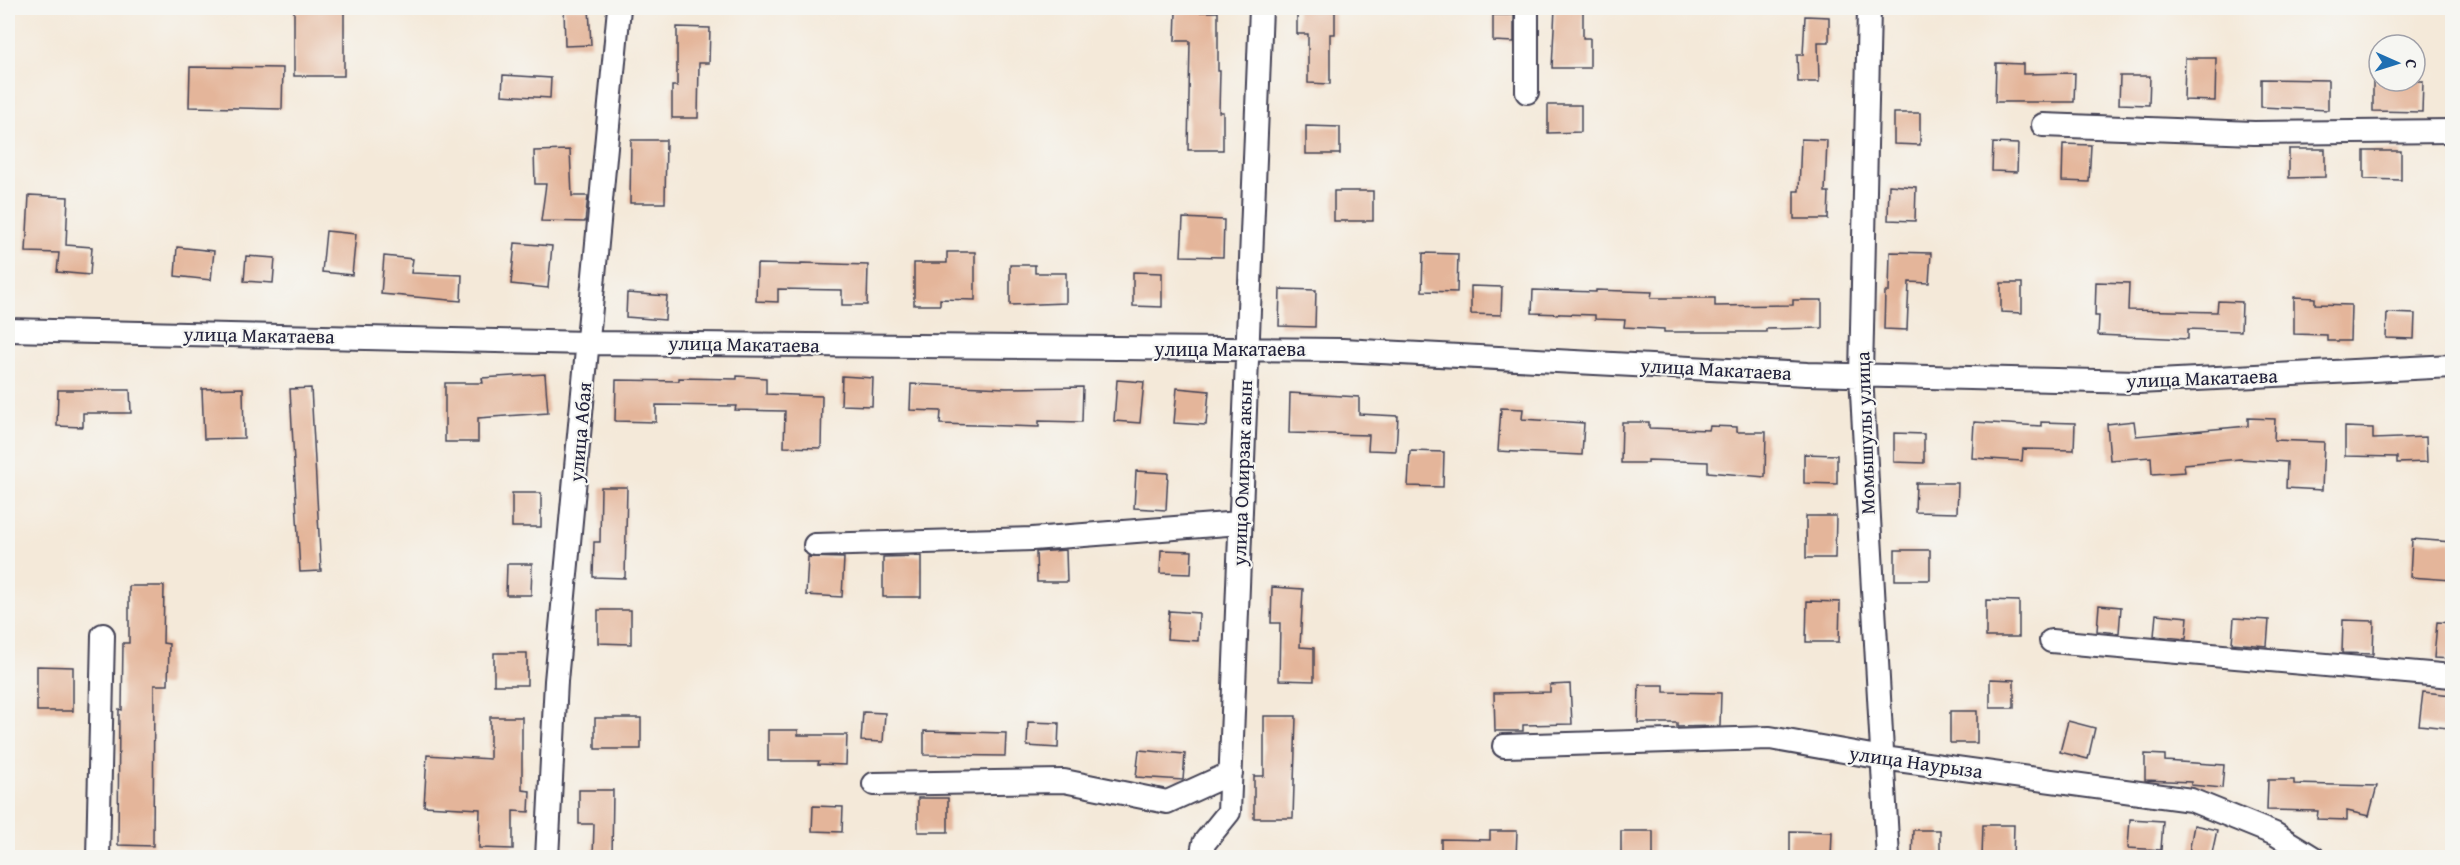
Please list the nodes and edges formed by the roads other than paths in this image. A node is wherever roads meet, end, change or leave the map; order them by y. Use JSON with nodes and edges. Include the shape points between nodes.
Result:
{"nodes":[{"id":1,"x":620,"y":8,"type":"edge"},
{"id":2,"x":1261,"y":8,"type":"edge"},
{"id":3,"x":1527,"y":8,"type":"edge"},
{"id":4,"x":1869,"y":8,"type":"edge"},
{"id":5,"x":1527,"y":92,"type":"dead end"},
{"id":6,"x":2043,"y":125,"type":"dead end"},
{"id":7,"x":2452,"y":131,"type":"edge"},
{"id":8,"x":8,"y":330,"type":"edge"},
{"id":9,"x":588,"y":343,"type":"junction"},
{"id":10,"x":1247,"y":349,"type":"junction"},
{"id":11,"x":2452,"y":366,"type":"edge"},
{"id":12,"x":1861,"y":375,"type":"junction"},
{"id":13,"x":1240,"y":523,"type":"junction"},
{"id":14,"x":815,"y":545,"type":"dead end"},
{"id":15,"x":103,"y":635,"type":"dead end"},
{"id":16,"x":2051,"y":641,"type":"dead end"},
{"id":17,"x":2452,"y":676,"type":"edge"},
{"id":18,"x":1504,"y":746,"type":"dead end"},
{"id":19,"x":1883,"y":758,"type":"junction"},
{"id":20,"x":1231,"y":773,"type":"junction"},
{"id":21,"x":874,"y":784,"type":"dead end"},
{"id":22,"x":98,"y":858,"type":"edge"},
{"id":23,"x":547,"y":858,"type":"edge"},
{"id":24,"x":1201,"y":858,"type":"edge"},
{"id":25,"x":1888,"y":858,"type":"edge"},
{"id":26,"x":2314,"y":858,"type":"edge"}],
"edges":[{"from":1,"to":9,"type":"street","name":"улица Абая"},
{"from":2,"to":10,"type":"street","name":"улица Омирзак акын"},
{"from":3,"to":5,"type":"street"},
{"from":4,"to":12,"type":"street","name":"Момышулы улица"},
{"from":6,"to":7,"type":"street","via":[[2253,133]]},
{"from":8,"to":9,"type":"street","name":"улица Макатаева"},
{"from":9,"to":10,"type":"street","name":"улица Макатаева"},
{"from":9,"to":23,"type":"street","name":"улица Абая","via":[[556,681]]},
{"from":10,"to":12,"type":"street","name":"улица Макатаева","via":[[1342,350]]},
{"from":10,"to":13,"type":"street","name":"улица Омирзак акын"},
{"from":11,"to":12,"type":"street","name":"улица Макатаева","via":[[2138,382]]},
{"from":12,"to":19,"type":"street","name":"Момышулы улица"},
{"from":13,"to":14,"type":"street","via":[[1032,539]]},
{"from":13,"to":20,"type":"street","name":"улица Омирзак акын"},
{"from":15,"to":22,"type":"street"},
{"from":16,"to":17,"type":"street"},
{"from":18,"to":19,"type":"street","name":"улица Наурыза","via":[[1770,738]]},
{"from":19,"to":25,"type":"street","name":"Момышулы улица"},
{"from":19,"to":26,"type":"street","name":"улица Наурыза","via":[[2191,800],[2275,834]]},
{"from":20,"to":21,"type":"street","via":[[1167,802],[1064,781]]},
{"from":20,"to":24,"type":"street","name":"улица Омирзак акын","via":[[1229,812],[1204,843]]}]}
